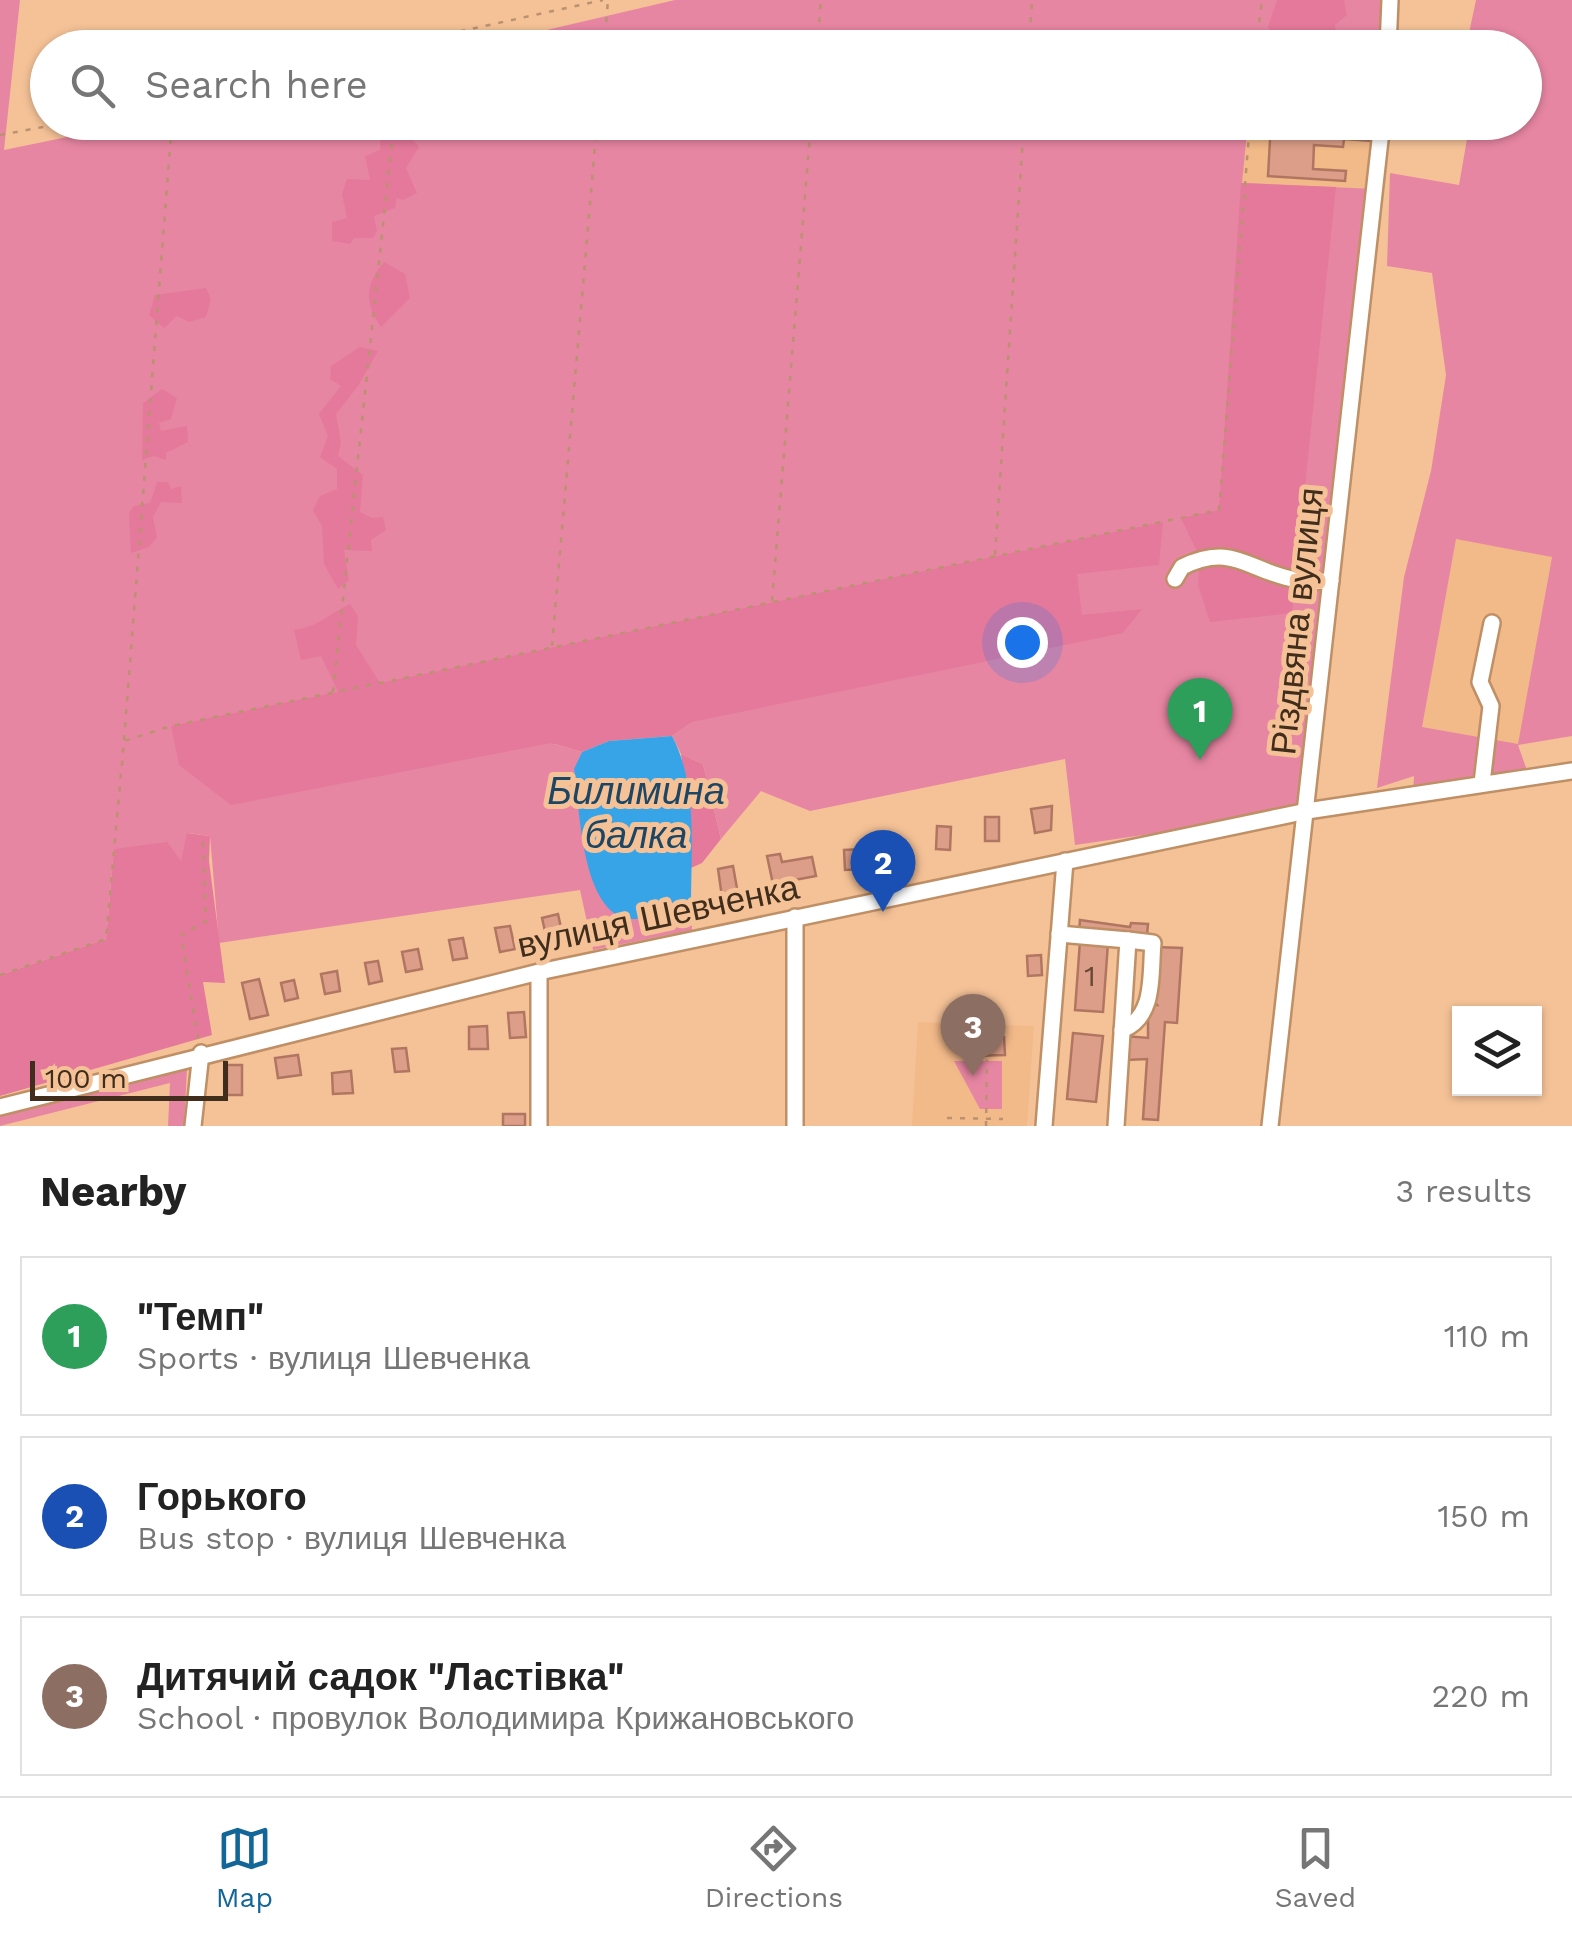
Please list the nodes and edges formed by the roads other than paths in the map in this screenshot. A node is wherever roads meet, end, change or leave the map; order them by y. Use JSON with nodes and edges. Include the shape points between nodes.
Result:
{"nodes":[{"id":1,"x":1390,"y":0,"type":"edge"},
{"id":2,"x":1389,"y":30,"type":"edge"},
{"id":3,"x":1380,"y":140,"type":"edge"},
{"id":4,"x":1175,"y":579,"type":"dead end"},
{"id":5,"x":1331,"y":581,"type":"junction"},
{"id":6,"x":1492,"y":623,"type":"dead end"},
{"id":7,"x":1572,"y":771,"type":"edge"},
{"id":8,"x":1482,"y":783,"type":"junction"},
{"id":9,"x":1307,"y":811,"type":"junction"},
{"id":10,"x":1065,"y":860,"type":"junction"},
{"id":11,"x":795,"y":918,"type":"junction"},
{"id":12,"x":1059,"y":934,"type":"junction"},
{"id":13,"x":1128,"y":940,"type":"junction"},
{"id":14,"x":539,"y":972,"type":"junction"},
{"id":15,"x":1122,"y":1030,"type":"junction"},
{"id":16,"x":201,"y":1053,"type":"junction"},
{"id":17,"x":0,"y":1107,"type":"edge"},
{"id":18,"x":193,"y":1126,"type":"edge"},
{"id":19,"x":540,"y":1126,"type":"edge"},
{"id":20,"x":795,"y":1126,"type":"edge"},
{"id":21,"x":1044,"y":1126,"type":"edge"},
{"id":22,"x":1116,"y":1126,"type":"edge"},
{"id":23,"x":1270,"y":1126,"type":"edge"}],
"edges":[{"from":1,"to":2,"type":"street"},
{"from":3,"to":5,"type":"street","name":"Різдвяна вулиця"},
{"from":4,"to":5,"type":"street","via":[[1182,567],[1218,556],[1296,580]]},
{"from":5,"to":9,"type":"street","name":"Різдвяна вулиця"},
{"from":6,"to":8,"type":"street","via":[[1480,682],[1491,706]]},
{"from":7,"to":8,"type":"street","name":"вулиця Шевченка"},
{"from":8,"to":9,"type":"street","name":"вулиця Шевченка"},
{"from":9,"to":10,"type":"street","name":"вулиця Шевченка"},
{"from":9,"to":23,"type":"street","name":"Різдвяна вулиця"},
{"from":10,"to":11,"type":"street","name":"вулиця Шевченка"},
{"from":10,"to":12,"type":"street"},
{"from":11,"to":14,"type":"street","name":"вулиця Шевченка"},
{"from":11,"to":20,"type":"street"},
{"from":12,"to":13,"type":"street"},
{"from":12,"to":21,"type":"street"},
{"from":13,"to":15,"type":"street"},
{"from":13,"to":15,"type":"street","via":[[1153,942],[1146,1009],[1137,1024]]},
{"from":14,"to":16,"type":"street","name":"вулиця Шевченка"},
{"from":14,"to":19,"type":"street"},
{"from":15,"to":22,"type":"street"},
{"from":16,"to":17,"type":"street","name":"вулиця Шевченка"},
{"from":16,"to":18,"type":"street"}]}
